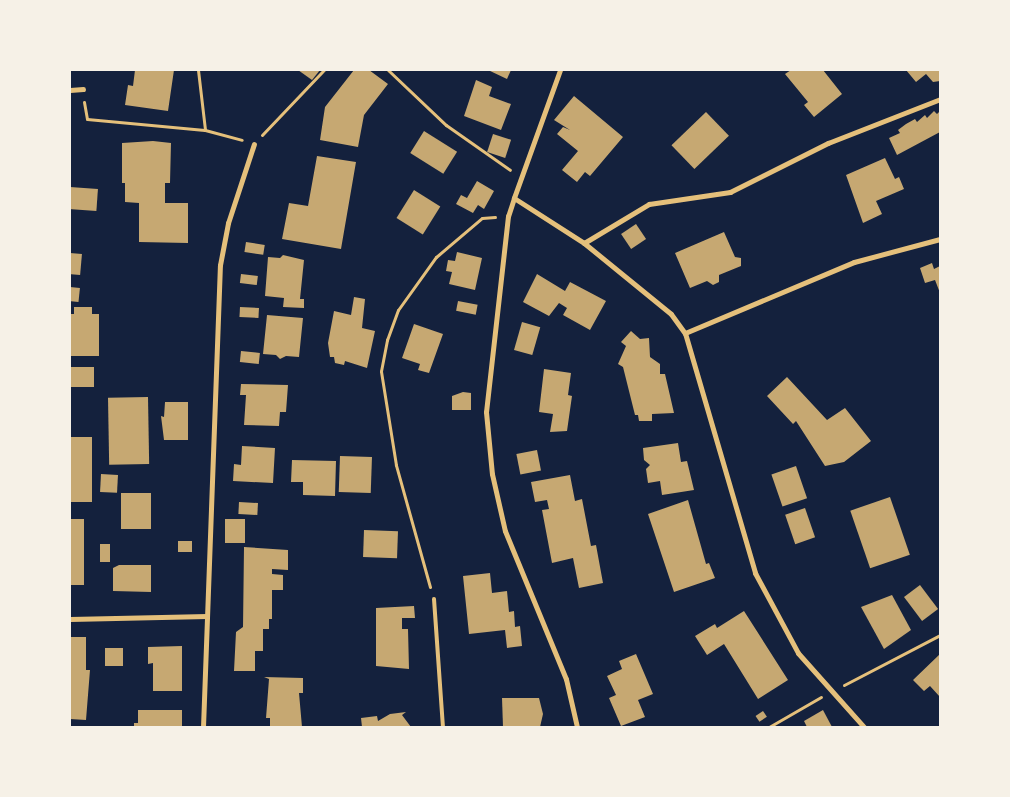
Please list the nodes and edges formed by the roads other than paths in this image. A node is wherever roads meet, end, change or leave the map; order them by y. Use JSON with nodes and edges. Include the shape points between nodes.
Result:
{"nodes":[{"id":1,"x":560,"y":70,"type":"edge"},
{"id":2,"x":83,"y":89,"type":"road end"},
{"id":3,"x":70,"y":90,"type":"edge"},
{"id":4,"x":940,"y":99,"type":"edge"},
{"id":5,"x":254,"y":144,"type":"road end"},
{"id":6,"x":514,"y":198,"type":"junction"},
{"id":7,"x":940,"y":239,"type":"edge"},
{"id":8,"x":584,"y":242,"type":"junction"},
{"id":9,"x":685,"y":332,"type":"junction"},
{"id":10,"x":434,"y":599,"type":"road end"},
{"id":11,"x":208,"y":616,"type":"junction"},
{"id":12,"x":70,"y":619,"type":"edge"},
{"id":13,"x":203,"y":727,"type":"edge"},
{"id":14,"x":443,"y":727,"type":"edge"},
{"id":15,"x":577,"y":727,"type":"edge"},
{"id":16,"x":864,"y":727,"type":"edge"}],
"edges":[{"from":1,"to":6,"type":"street","via":[[519,176]]},
{"from":2,"to":3,"type":"street"},
{"from":4,"to":8,"type":"street","via":[[828,143],[730,192],[650,204]]},
{"from":5,"to":11,"type":"street","via":[[228,224],[220,265]]},
{"from":6,"to":8,"type":"street"},
{"from":6,"to":15,"type":"street","via":[[508,216],[486,412],[492,474],[505,531],[566,679]]},
{"from":7,"to":9,"type":"street","via":[[854,262]]},
{"from":8,"to":9,"type":"street","via":[[671,314]]},
{"from":9,"to":16,"type":"street","via":[[755,573],[798,653]]},
{"from":10,"to":14,"type":"lane"},
{"from":11,"to":12,"type":"street"},
{"from":11,"to":13,"type":"street"}]}
